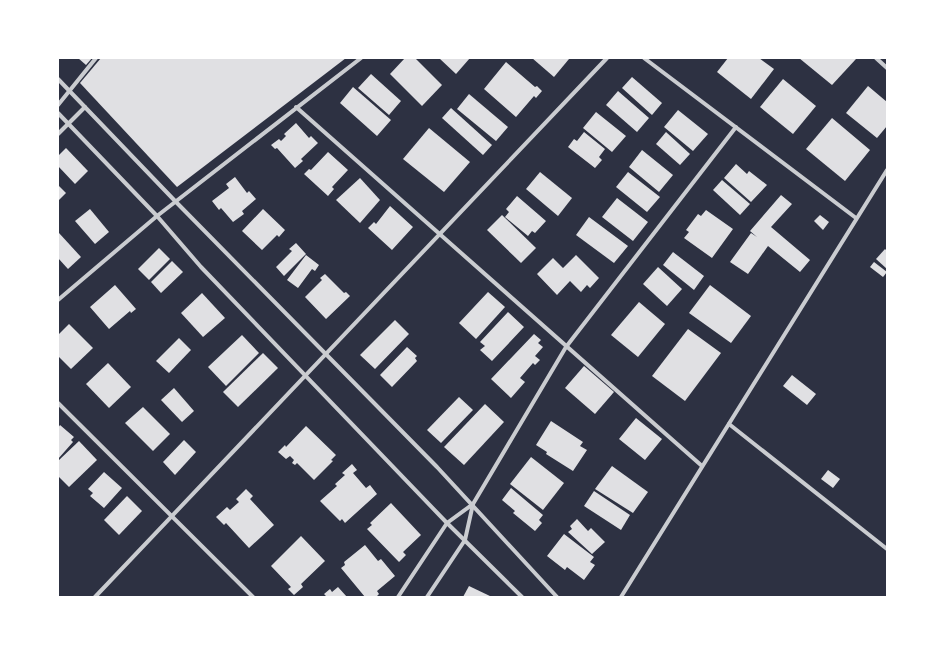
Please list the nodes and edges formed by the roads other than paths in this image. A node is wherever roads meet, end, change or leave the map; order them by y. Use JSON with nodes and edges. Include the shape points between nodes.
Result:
{"nodes":[{"id":1,"x":96,"y":58,"type":"edge"},
{"id":2,"x":361,"y":58,"type":"edge"},
{"id":3,"x":607,"y":58,"type":"edge"},
{"id":4,"x":644,"y":58,"type":"edge"},
{"id":5,"x":876,"y":58,"type":"edge"},
{"id":6,"x":887,"y":68,"type":"edge"},
{"id":7,"x":58,"y":79,"type":"edge"},
{"id":8,"x":70,"y":91,"type":"junction"},
{"id":9,"x":58,"y":105,"type":"edge"},
{"id":10,"x":85,"y":107,"type":"junction"},
{"id":11,"x":296,"y":107,"type":"junction"},
{"id":12,"x":58,"y":113,"type":"edge"},
{"id":13,"x":69,"y":124,"type":"junction"},
{"id":14,"x":736,"y":127,"type":"junction"},
{"id":15,"x":58,"y":134,"type":"edge"},
{"id":16,"x":887,"y":170,"type":"edge"},
{"id":17,"x":176,"y":202,"type":"junction"},
{"id":18,"x":157,"y":216,"type":"junction"},
{"id":19,"x":856,"y":218,"type":"junction"},
{"id":20,"x":440,"y":235,"type":"junction"},
{"id":21,"x":58,"y":300,"type":"edge"},
{"id":22,"x":566,"y":346,"type":"junction"},
{"id":23,"x":327,"y":354,"type":"junction"},
{"id":24,"x":306,"y":376,"type":"junction"},
{"id":25,"x":58,"y":403,"type":"edge"},
{"id":26,"x":729,"y":424,"type":"junction"},
{"id":27,"x":702,"y":466,"type":"junction"},
{"id":28,"x":473,"y":504,"type":"junction"},
{"id":29,"x":172,"y":515,"type":"junction"},
{"id":30,"x":447,"y":523,"type":"junction"},
{"id":31,"x":465,"y":540,"type":"junction"},
{"id":32,"x":887,"y":549,"type":"edge"},
{"id":33,"x":95,"y":597,"type":"edge"},
{"id":34,"x":253,"y":597,"type":"edge"},
{"id":35,"x":398,"y":597,"type":"edge"},
{"id":36,"x":427,"y":597,"type":"edge"},
{"id":37,"x":522,"y":597,"type":"edge"},
{"id":38,"x":557,"y":597,"type":"edge"},
{"id":39,"x":621,"y":597,"type":"edge"}],
"edges":[{"from":1,"to":8,"type":"street"},
{"from":2,"to":11,"type":"street"},
{"from":3,"to":20,"type":"street"},
{"from":4,"to":14,"type":"street"},
{"from":5,"to":6,"type":"street"},
{"from":7,"to":8,"type":"street"},
{"from":8,"to":9,"type":"street"},
{"from":8,"to":10,"type":"street"},
{"from":10,"to":13,"type":"street"},
{"from":10,"to":17,"type":"street"},
{"from":11,"to":17,"type":"street"},
{"from":11,"to":20,"type":"street"},
{"from":12,"to":13,"type":"street"},
{"from":13,"to":15,"type":"street"},
{"from":13,"to":18,"type":"street"},
{"from":14,"to":19,"type":"street"},
{"from":14,"to":22,"type":"street"},
{"from":16,"to":19,"type":"street"},
{"from":17,"to":18,"type":"street"},
{"from":17,"to":23,"type":"street"},
{"from":18,"to":21,"type":"street"},
{"from":18,"to":24,"type":"street","via":[[201,267]]},
{"from":19,"to":26,"type":"street"},
{"from":20,"to":22,"type":"street"},
{"from":20,"to":23,"type":"street"},
{"from":22,"to":27,"type":"street"},
{"from":22,"to":28,"type":"street"},
{"from":23,"to":24,"type":"street"},
{"from":23,"to":28,"type":"street"},
{"from":24,"to":29,"type":"street"},
{"from":24,"to":30,"type":"street"},
{"from":25,"to":29,"type":"street"},
{"from":26,"to":27,"type":"street"},
{"from":26,"to":32,"type":"street"},
{"from":27,"to":39,"type":"street"},
{"from":28,"to":30,"type":"street"},
{"from":28,"to":31,"type":"street"},
{"from":28,"to":38,"type":"street"},
{"from":29,"to":33,"type":"street"},
{"from":29,"to":34,"type":"street"},
{"from":30,"to":31,"type":"street"},
{"from":30,"to":35,"type":"street"},
{"from":31,"to":36,"type":"street"},
{"from":31,"to":37,"type":"street"}]}
